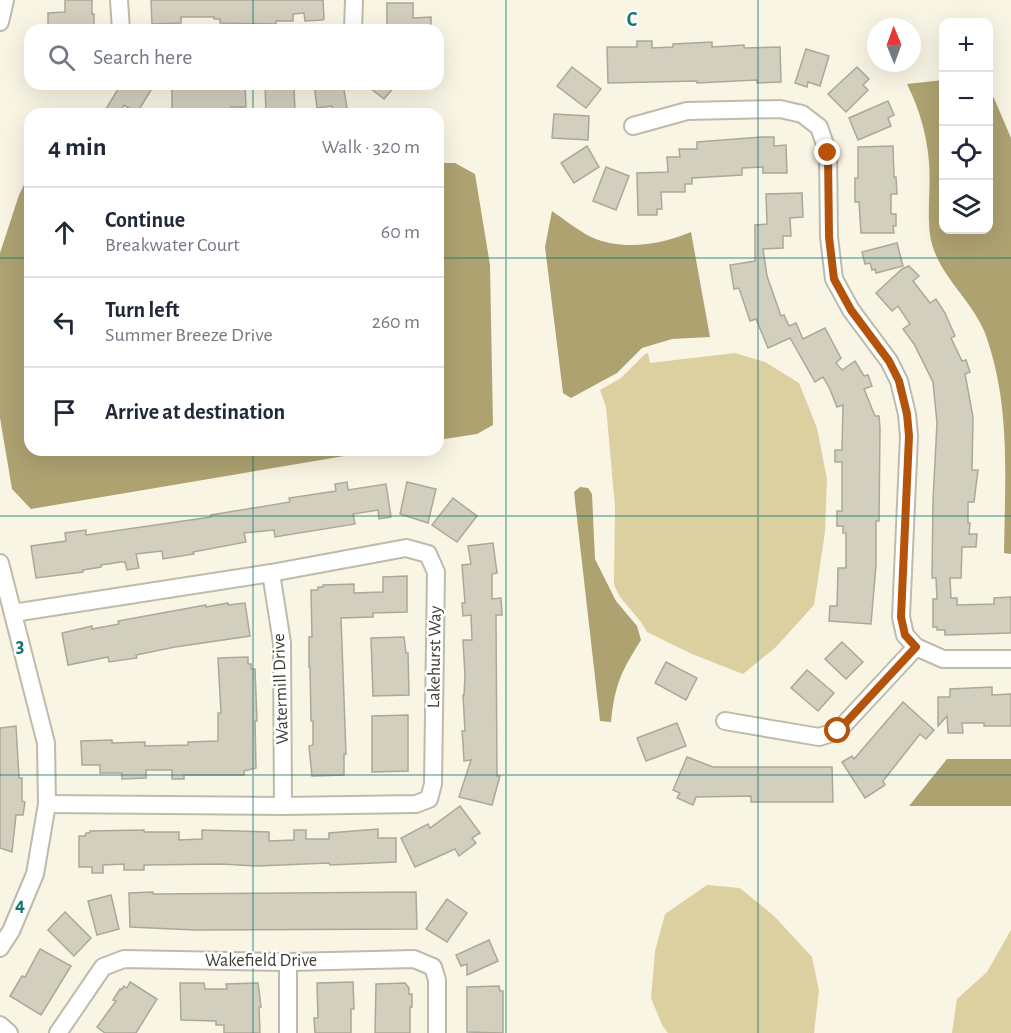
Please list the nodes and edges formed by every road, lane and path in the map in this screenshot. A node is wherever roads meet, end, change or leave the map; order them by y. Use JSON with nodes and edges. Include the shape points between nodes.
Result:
{"nodes":[{"id":1,"x":5,"y":0,"type":"edge"},
{"id":2,"x":119,"y":0,"type":"edge"},
{"id":3,"x":354,"y":0,"type":"edge"},
{"id":4,"x":0,"y":22,"type":"edge"},
{"id":5,"x":121,"y":24,"type":"edge"},
{"id":6,"x":353,"y":24,"type":"edge"},
{"id":7,"x":633,"y":126,"type":"dead end"},
{"id":8,"x":0,"y":563,"type":"edge"},
{"id":9,"x":272,"y":573,"type":"junction"},
{"id":10,"x":13,"y":613,"type":"junction"},
{"id":11,"x":916,"y":647,"type":"junction"},
{"id":12,"x":1011,"y":659,"type":"edge"},
{"id":13,"x":725,"y":721,"type":"dead end"},
{"id":14,"x":48,"y":804,"type":"junction"},
{"id":15,"x":283,"y":806,"type":"junction"},
{"id":16,"x":0,"y":948,"type":"edge"},
{"id":17,"x":288,"y":962,"type":"junction"},
{"id":18,"x":0,"y":1025,"type":"edge"},
{"id":19,"x":9,"y":1033,"type":"edge"},
{"id":20,"x":58,"y":1033,"type":"edge"},
{"id":21,"x":288,"y":1033,"type":"edge"},
{"id":22,"x":437,"y":1033,"type":"edge"}],
"edges":[{"from":1,"to":4,"type":"street"},
{"from":2,"to":5,"type":"street"},
{"from":3,"to":6,"type":"street"},
{"from":7,"to":11,"type":"street","via":[[687,111],[780,109],[802,114],[819,127],[828,153],[834,279],[851,310],[889,361],[899,381],[907,414],[901,617],[905,635]]},
{"from":8,"to":10,"type":"street"},
{"from":9,"to":10,"type":"street","name":"Lakehurst Way"},
{"from":9,"to":15,"type":"street","name":"Watermill Drive","via":[[282,643]]},
{"from":9,"to":15,"type":"street","name":"Lakehurst Way","via":[[406,548],[428,554],[436,572],[433,784],[429,799],[416,804]]},
{"from":10,"to":14,"type":"street","via":[[46,743]]},
{"from":11,"to":12,"type":"street","via":[[943,659]]},
{"from":11,"to":13,"type":"street","via":[[838,731],[819,737]]},
{"from":14,"to":15,"type":"street","name":"Lakehurst Way"},
{"from":14,"to":16,"type":"street","via":[[35,874]]},
{"from":17,"to":20,"type":"street","name":"Wakefield Drive","via":[[124,959],[102,967]]},
{"from":17,"to":21,"type":"street"},
{"from":17,"to":22,"type":"street","name":"Wakefield Drive","via":[[414,958],[433,967],[437,980]]},
{"from":18,"to":19,"type":"street"}]}
